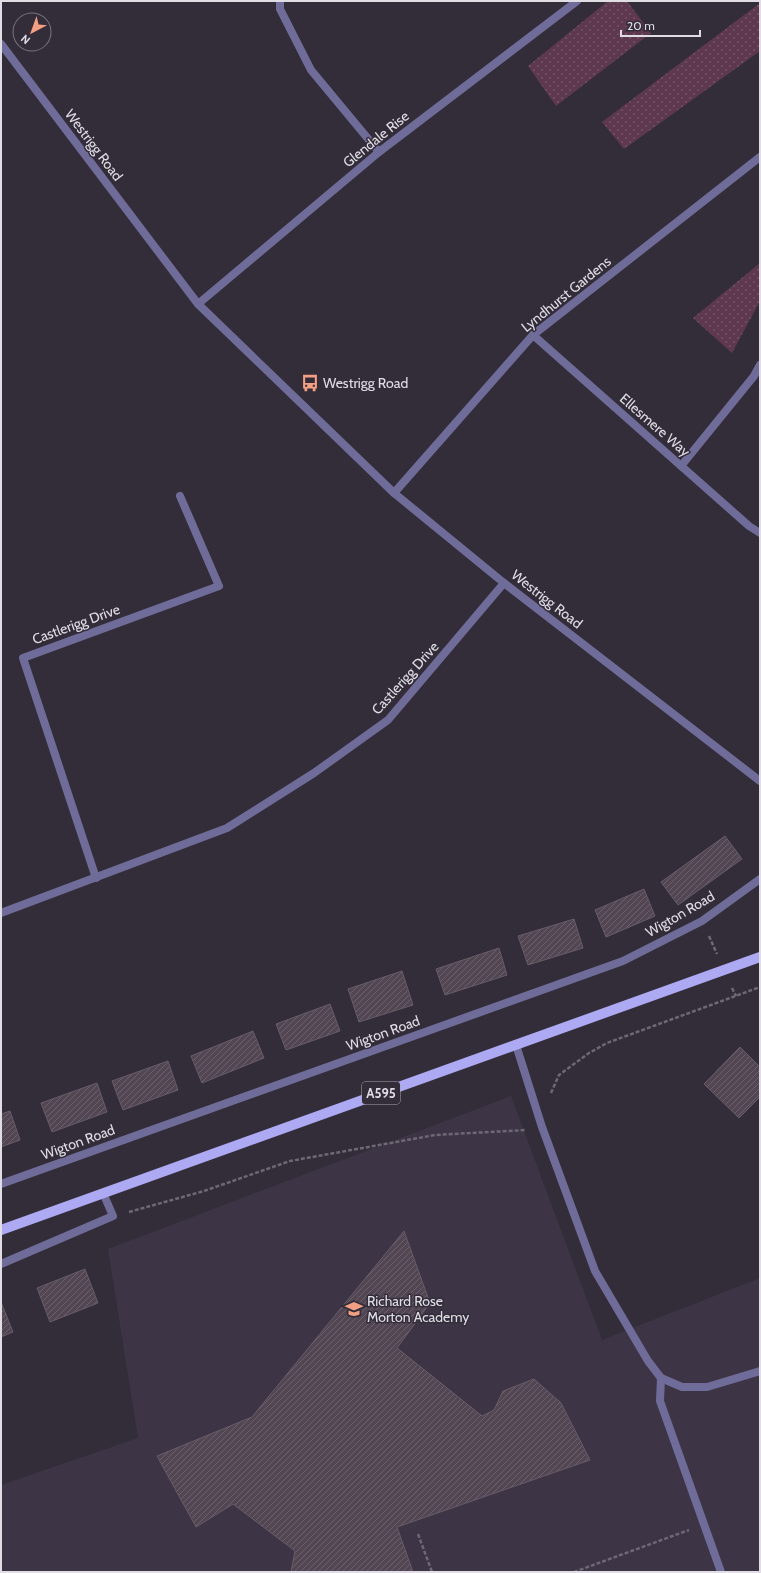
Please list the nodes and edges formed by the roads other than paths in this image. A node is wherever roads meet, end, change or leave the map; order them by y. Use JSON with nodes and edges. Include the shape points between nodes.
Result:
{"nodes":[{"id":1,"x":280,"y":1,"type":"edge"},
{"id":2,"x":577,"y":1,"type":"edge"},
{"id":3,"x":1,"y":44,"type":"edge"},
{"id":4,"x":379,"y":152,"type":"junction"},
{"id":5,"x":760,"y":157,"type":"edge"},
{"id":6,"x":198,"y":304,"type":"junction"},
{"id":7,"x":533,"y":335,"type":"junction"},
{"id":8,"x":760,"y":365,"type":"edge"},
{"id":9,"x":681,"y":466,"type":"junction"},
{"id":10,"x":394,"y":493,"type":"junction"},
{"id":11,"x":180,"y":496,"type":"dead end"},
{"id":12,"x":760,"y":533,"type":"edge"},
{"id":13,"x":504,"y":583,"type":"junction"},
{"id":14,"x":760,"y":781,"type":"edge"},
{"id":15,"x":96,"y":878,"type":"junction"},
{"id":16,"x":760,"y":879,"type":"edge"},
{"id":17,"x":1,"y":913,"type":"edge"},
{"id":18,"x":760,"y":957,"type":"edge"},
{"id":19,"x":516,"y":1045,"type":"junction"},
{"id":20,"x":1,"y":1184,"type":"edge"},
{"id":21,"x":103,"y":1193,"type":"junction"},
{"id":22,"x":1,"y":1230,"type":"edge"},
{"id":23,"x":1,"y":1264,"type":"edge"},
{"id":24,"x":760,"y":1370,"type":"edge"},
{"id":25,"x":662,"y":1378,"type":"junction"},
{"id":26,"x":721,"y":1572,"type":"edge"}],
"edges":[{"from":1,"to":4,"type":"street","via":[[280,9],[311,70]]},
{"from":2,"to":4,"type":"street","name":"Glendale Rise"},
{"from":3,"to":6,"type":"street","name":"Westrigg Road"},
{"from":4,"to":6,"type":"street","name":"Glendale Rise"},
{"from":5,"to":7,"type":"street","name":"Lyndhurst Gardens"},
{"from":6,"to":10,"type":"street","name":"Westrigg Road"},
{"from":7,"to":9,"type":"street","name":"Ellesmere Way"},
{"from":7,"to":10,"type":"street","name":"Lyndhurst Gardens"},
{"from":8,"to":9,"type":"street","via":[[754,376]]},
{"from":9,"to":12,"type":"street","name":"Ellesmere Way"},
{"from":10,"to":13,"type":"street","name":"Westrigg Road"},
{"from":11,"to":15,"type":"street","name":"Castlerigg Drive","via":[[219,586],[23,658]]},
{"from":13,"to":14,"type":"street","name":"Westrigg Road"},
{"from":13,"to":15,"type":"street","name":"Castlerigg Drive","via":[[388,720],[314,773],[227,828]]},
{"from":15,"to":17,"type":"street","name":"Castlerigg Drive"},
{"from":16,"to":20,"type":"street","name":"Wigton Road","via":[[702,920],[623,961]]},
{"from":18,"to":19,"type":"main road","number":"A595"},
{"from":19,"to":21,"type":"main road","number":"A595"},
{"from":19,"to":25,"type":"street","via":[[542,1127],[595,1271],[648,1361]]},
{"from":21,"to":22,"type":"main road","number":"A595"},
{"from":21,"to":23,"type":"street","via":[[113,1216]]},
{"from":24,"to":25,"type":"street","via":[[707,1387],[682,1387]]},
{"from":25,"to":26,"type":"street","via":[[660,1401]]}]}
